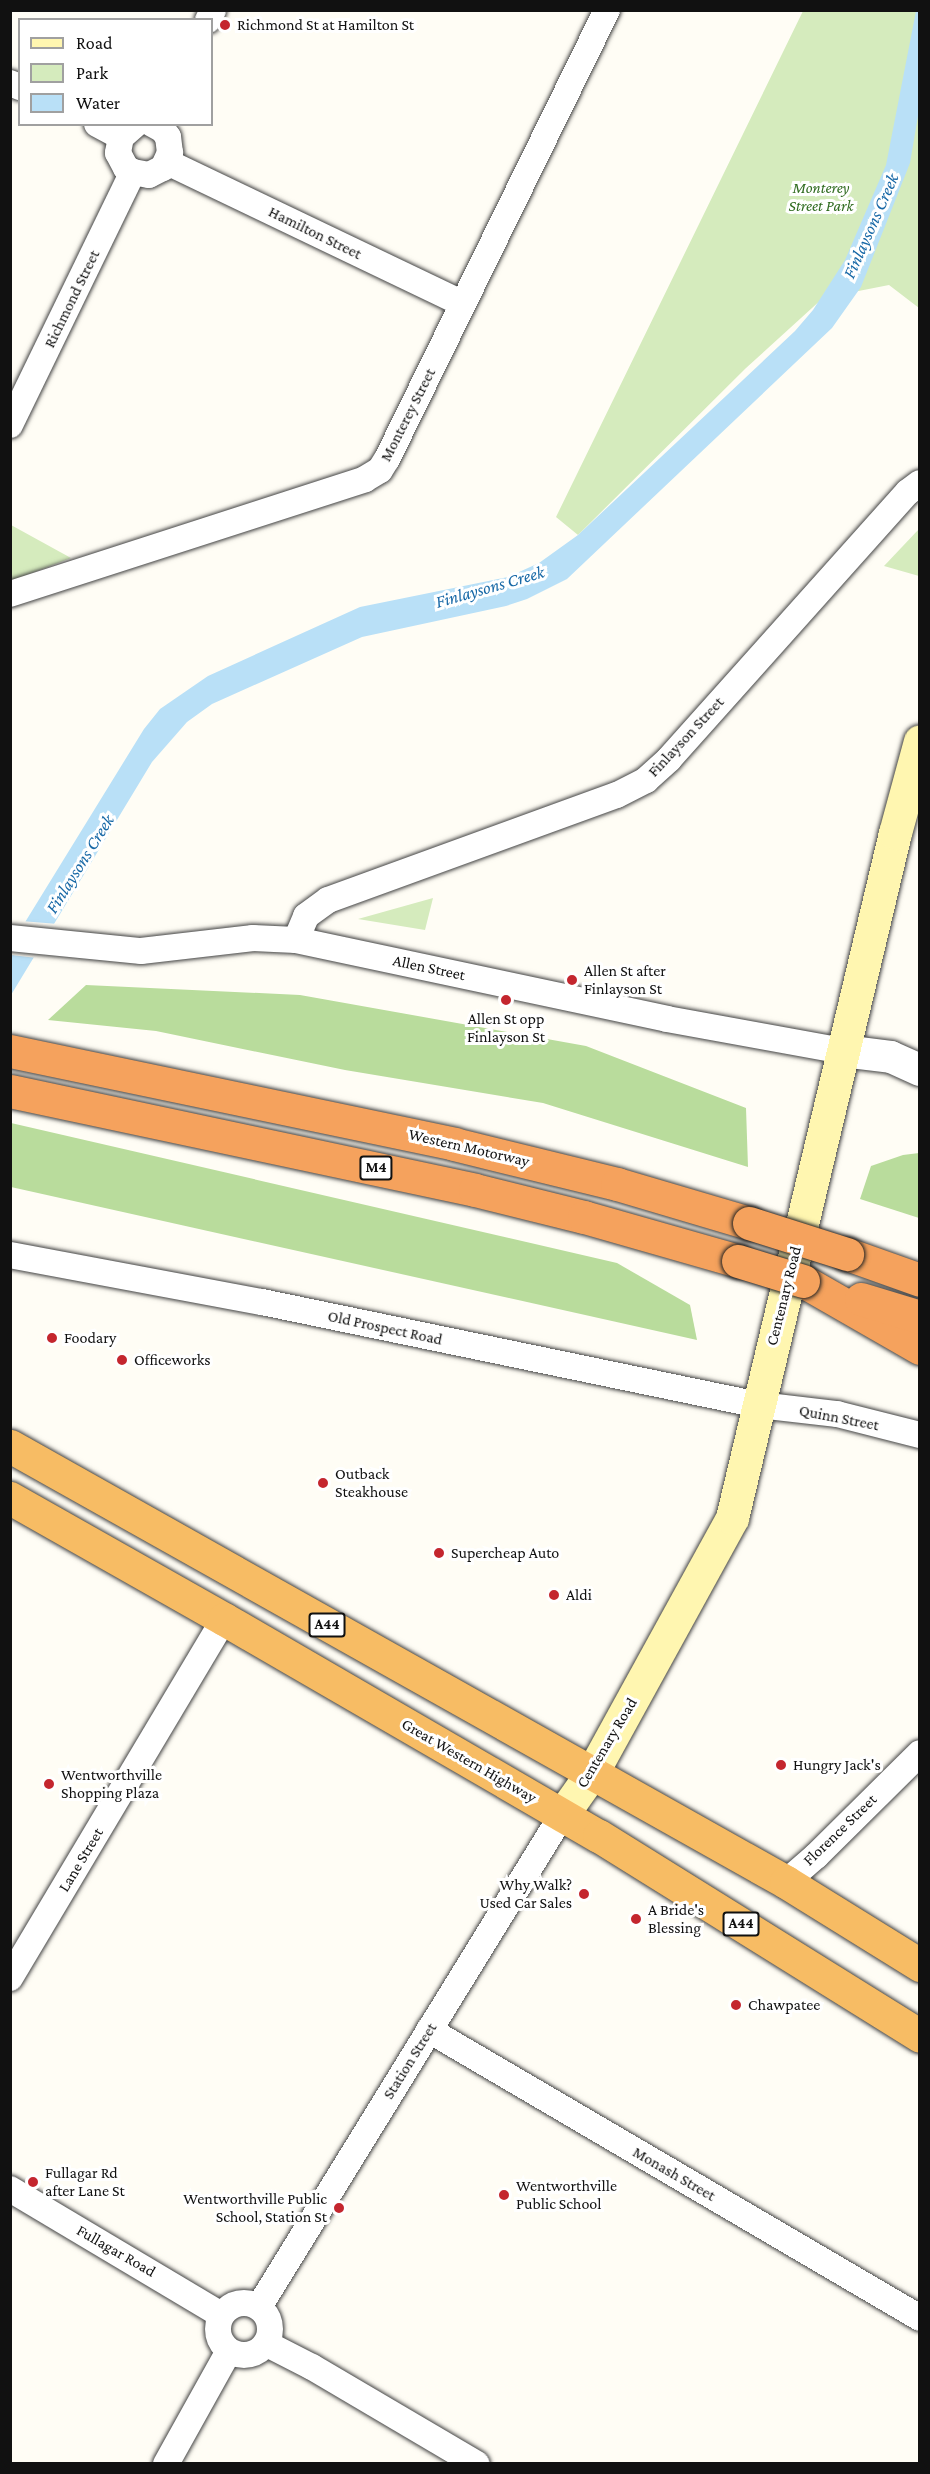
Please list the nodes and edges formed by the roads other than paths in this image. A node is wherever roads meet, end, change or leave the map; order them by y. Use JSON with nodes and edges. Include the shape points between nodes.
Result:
{"nodes":[{"id":1,"x":607,"y":10,"type":"edge"},
{"id":2,"x":128,"y":126,"type":"edge"},
{"id":3,"x":144,"y":127,"type":"edge"},
{"id":4,"x":168,"y":162,"type":"junction"},
{"id":5,"x":133,"y":172,"type":"junction"},
{"id":6,"x":463,"y":304,"type":"junction"},
{"id":7,"x":10,"y":425,"type":"edge"},
{"id":8,"x":920,"y":483,"type":"edge"},
{"id":9,"x":10,"y":594,"type":"edge"},
{"id":10,"x":920,"y":741,"type":"edge"},
{"id":11,"x":10,"y":938,"type":"edge"},
{"id":12,"x":296,"y":940,"type":"junction"},
{"id":13,"x":14,"y":1051,"type":"edge"},
{"id":14,"x":843,"y":1051,"type":"junction"},
{"id":15,"x":920,"y":1070,"type":"edge"},
{"id":16,"x":10,"y":1091,"type":"edge"},
{"id":17,"x":10,"y":1255,"type":"edge"},
{"id":18,"x":920,"y":1280,"type":"edge"},
{"id":19,"x":835,"y":1296,"type":"junction"},
{"id":20,"x":920,"y":1317,"type":"edge"},
{"id":21,"x":920,"y":1348,"type":"edge"},
{"id":22,"x":759,"y":1405,"type":"junction"},
{"id":23,"x":920,"y":1435,"type":"edge"},
{"id":24,"x":10,"y":1446,"type":"edge"},
{"id":25,"x":10,"y":1498,"type":"edge"},
{"id":26,"x":224,"y":1618,"type":"junction"},
{"id":27,"x":920,"y":1753,"type":"edge"},
{"id":28,"x":593,"y":1772,"type":"junction"},
{"id":29,"x":562,"y":1815,"type":"junction"},
{"id":30,"x":786,"y":1881,"type":"junction"},
{"id":31,"x":920,"y":1965,"type":"edge"},
{"id":32,"x":10,"y":1978,"type":"edge"},
{"id":33,"x":429,"y":2030,"type":"junction"},
{"id":34,"x":920,"y":2036,"type":"edge"},
{"id":35,"x":10,"y":2189,"type":"edge"},
{"id":36,"x":259,"y":2307,"type":"junction"},
{"id":37,"x":221,"y":2315,"type":"junction"},
{"id":38,"x":920,"y":2318,"type":"edge"},
{"id":39,"x":267,"y":2344,"type":"junction"},
{"id":40,"x":230,"y":2351,"type":"junction"},
{"id":41,"x":166,"y":2463,"type":"edge"},
{"id":42,"x":477,"y":2463,"type":"edge"}],
"edges":[{"from":1,"to":6,"type":"street","name":"Monterey Street"},
{"from":2,"to":3,"type":"street"},
{"from":3,"to":4,"type":"street","via":[[163,130],[170,145]]},
{"from":3,"to":5,"type":"street","via":[[118,153],[126,168]]},
{"from":4,"to":5,"type":"street","via":[[149,175]]},
{"from":4,"to":6,"type":"street","name":"Hamilton Street"},
{"from":5,"to":7,"type":"street","name":"Richmond Street"},
{"from":6,"to":9,"type":"street","name":"Monterey Street","via":[[387,459],[372,476]]},
{"from":8,"to":12,"type":"street","name":"Finlayson Street","via":[[646,780],[617,795],[328,900],[306,916]]},
{"from":10,"to":14,"type":"main road","name":"Centenary Road"},
{"from":11,"to":12,"type":"street","name":"Allen Street","via":[[141,951],[254,938]]},
{"from":12,"to":14,"type":"street","name":"Allen Street","via":[[667,1019]]},
{"from":13,"to":18,"type":"highway","name":"Western Motorway","number":"M4","bridge":true,"via":[[454,1144],[617,1184],[749,1222]]},
{"from":14,"to":15,"type":"street","via":[[891,1057]]},
{"from":14,"to":22,"type":"main road","name":"Centenary Road"},
{"from":16,"to":19,"type":"highway","number":"M4","bridge":true,"via":[[475,1190],[584,1217],[802,1281]]},
{"from":17,"to":22,"type":"street","name":"Old Prospect Road","via":[[262,1302]]},
{"from":19,"to":20,"type":"highway"},
{"from":19,"to":21,"type":"highway"},
{"from":22,"to":23,"type":"street","name":"Quinn Street","via":[[837,1414]]},
{"from":22,"to":28,"type":"main road","name":"Centenary Road","via":[[732,1518]]},
{"from":24,"to":28,"type":"highway","number":"A44"},
{"from":25,"to":26,"type":"highway","name":"Great Western Highway","number":"A44"},
{"from":26,"to":29,"type":"highway","name":"Great Western Highway","number":"A44"},
{"from":26,"to":32,"type":"street","name":"Lane Street"},
{"from":27,"to":30,"type":"street","name":"Florence Street"},
{"from":28,"to":29,"type":"main road","name":"Centenary Road"},
{"from":28,"to":30,"type":"highway","number":"A44"},
{"from":29,"to":33,"type":"street","name":"Station Street"},
{"from":29,"to":34,"type":"highway","name":"Great Western Highway","number":"A44"},
{"from":30,"to":31,"type":"highway","number":"A44"},
{"from":33,"to":36,"type":"street","name":"Station Street"},
{"from":33,"to":38,"type":"street","name":"Monash Street"},
{"from":35,"to":37,"type":"street","name":"Fullagar Road"},
{"from":36,"to":37,"type":"street","via":[[243,2302]]},
{"from":36,"to":39,"type":"street","via":[[270,2325]]},
{"from":37,"to":40,"type":"street","via":[[219,2337]]},
{"from":39,"to":40,"type":"street","via":[[250,2354]]},
{"from":39,"to":42,"type":"street"},
{"from":40,"to":41,"type":"street"}]}
